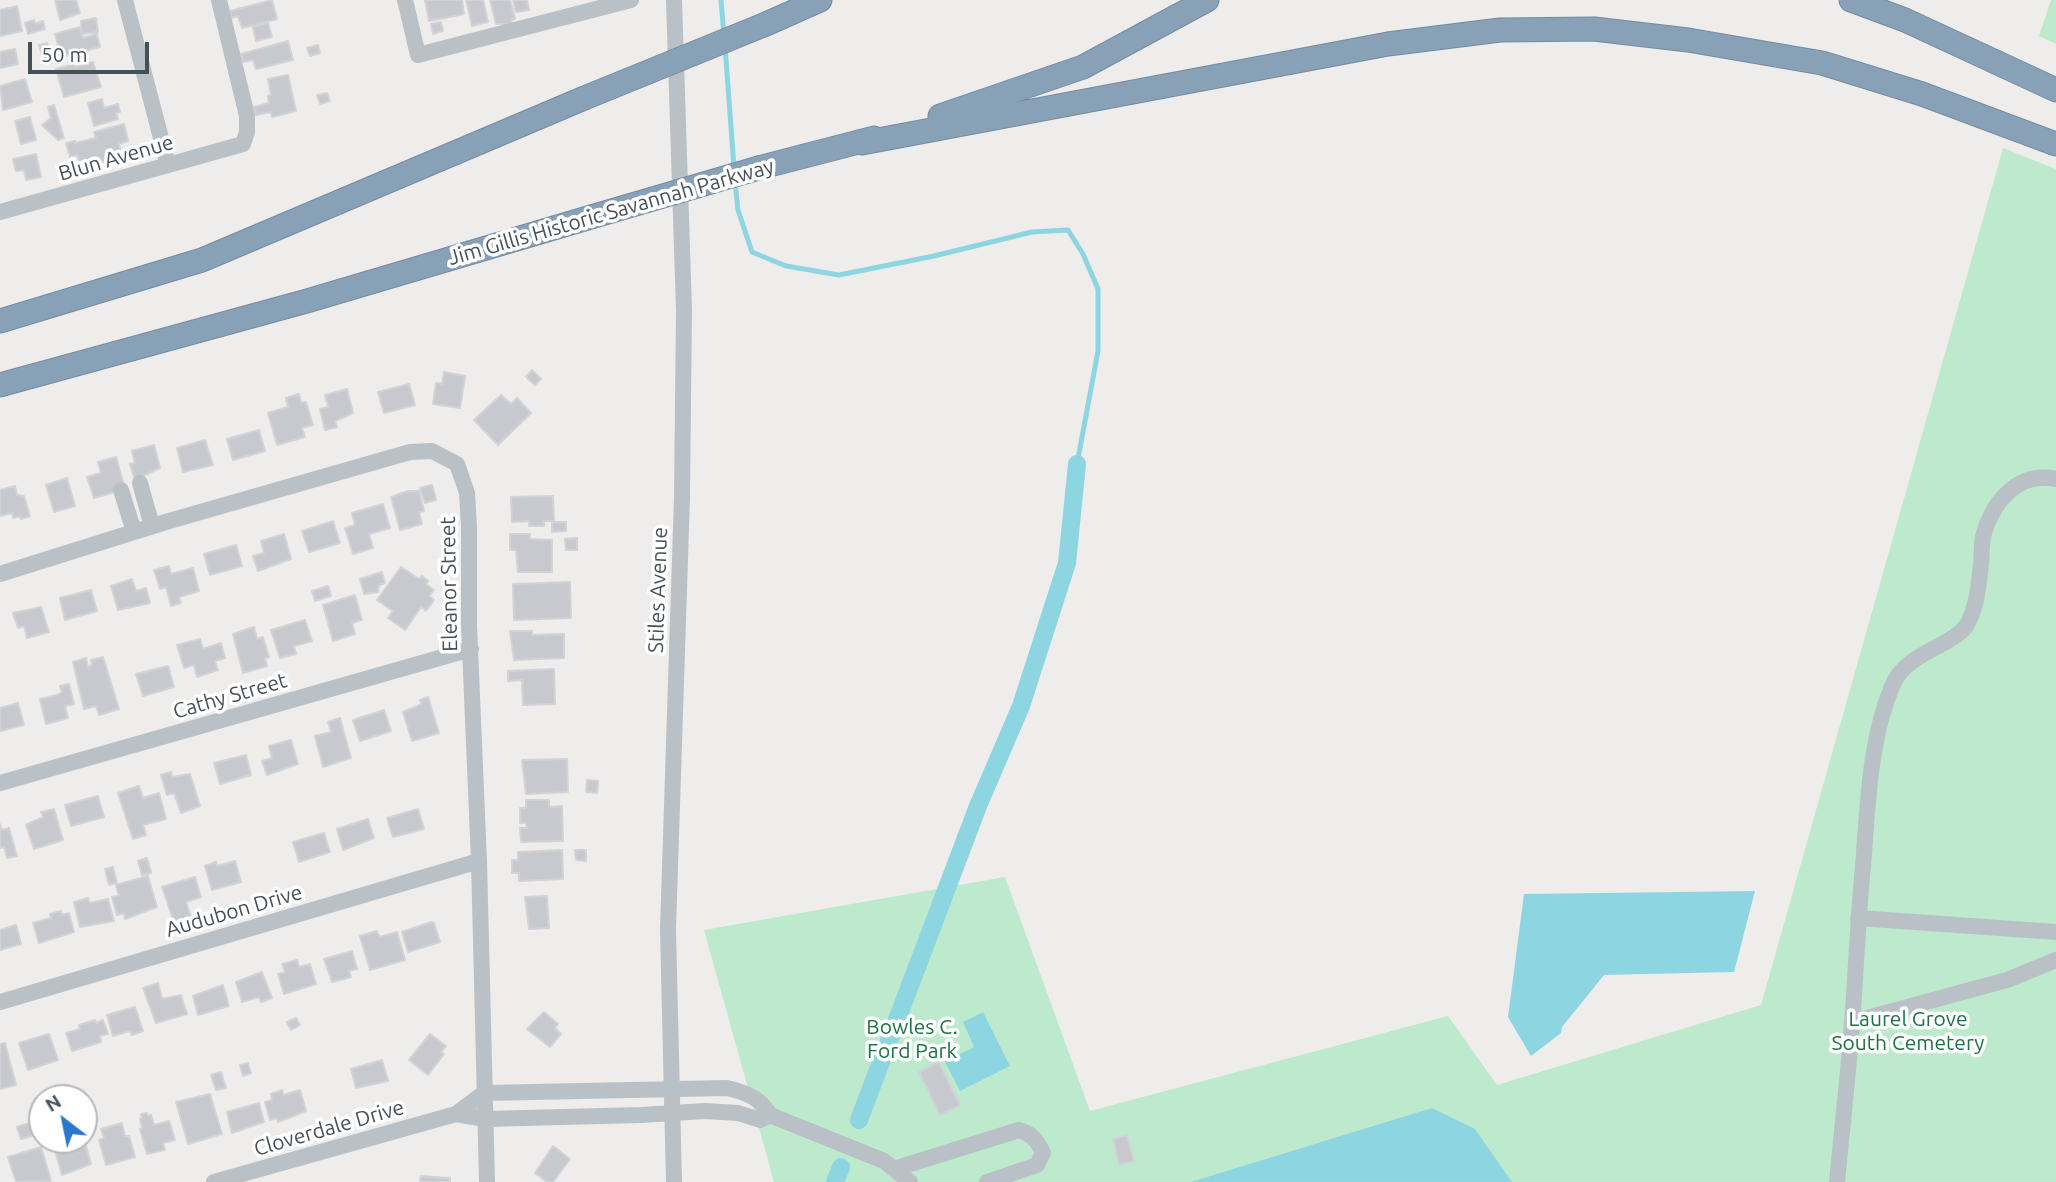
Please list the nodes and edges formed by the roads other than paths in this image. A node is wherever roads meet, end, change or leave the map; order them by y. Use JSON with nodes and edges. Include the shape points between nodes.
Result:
{"nodes":[{"id":1,"x":125,"y":0,"type":"edge"},
{"id":2,"x":219,"y":0,"type":"edge"},
{"id":3,"x":405,"y":0,"type":"edge"},
{"id":4,"x":631,"y":0,"type":"edge"},
{"id":5,"x":674,"y":0,"type":"edge"},
{"id":6,"x":820,"y":0,"type":"edge"},
{"id":7,"x":1207,"y":0,"type":"edge"},
{"id":8,"x":1850,"y":0,"type":"edge"},
{"id":9,"x":2056,"y":90,"type":"edge"},
{"id":10,"x":862,"y":143,"type":"junction"},
{"id":11,"x":2056,"y":144,"type":"edge"},
{"id":12,"x":168,"y":165,"type":"junction"},
{"id":13,"x":0,"y":212,"type":"edge"},
{"id":14,"x":0,"y":321,"type":"edge"},
{"id":15,"x":0,"y":385,"type":"edge"},
{"id":16,"x":2056,"y":479,"type":"edge"},
{"id":17,"x":140,"y":483,"type":"dead end"},
{"id":18,"x":121,"y":490,"type":"dead end"},
{"id":19,"x":152,"y":526,"type":"junction"},
{"id":20,"x":134,"y":532,"type":"junction"},
{"id":21,"x":0,"y":574,"type":"edge"},
{"id":22,"x":471,"y":649,"type":"junction"},
{"id":23,"x":0,"y":783,"type":"edge"},
{"id":24,"x":479,"y":861,"type":"junction"},
{"id":25,"x":1858,"y":918,"type":"junction"},
{"id":26,"x":2056,"y":932,"type":"edge"},
{"id":27,"x":2056,"y":960,"type":"edge"},
{"id":28,"x":0,"y":1002,"type":"edge"},
{"id":29,"x":1852,"y":1022,"type":"junction"},
{"id":30,"x":670,"y":1087,"type":"junction"},
{"id":31,"x":484,"y":1093,"type":"junction"},
{"id":32,"x":672,"y":1113,"type":"junction"},
{"id":33,"x":456,"y":1114,"type":"junction"},
{"id":34,"x":770,"y":1115,"type":"junction"},
{"id":35,"x":485,"y":1119,"type":"junction"},
{"id":36,"x":894,"y":1169,"type":"junction"},
{"id":37,"x":214,"y":1182,"type":"edge"},
{"id":38,"x":487,"y":1182,"type":"edge"},
{"id":39,"x":674,"y":1182,"type":"edge"},
{"id":40,"x":910,"y":1182,"type":"edge"},
{"id":41,"x":987,"y":1182,"type":"edge"},
{"id":42,"x":1837,"y":1182,"type":"edge"}],
"edges":[{"from":1,"to":12,"type":"street"},
{"from":2,"to":12,"type":"street","name":"Blun Avenue","via":[[247,132],[243,144]]},
{"from":3,"to":4,"type":"street","via":[[418,55]]},
{"from":5,"to":30,"type":"street","name":"Stiles Avenue","via":[[684,310],[668,929]]},
{"from":6,"to":14,"type":"highway","bridge":true,"via":[[202,260]]},
{"from":7,"to":10,"type":"highway","name":"Jim Gillis Historic Savannah Parkway","via":[[1083,67]]},
{"from":8,"to":9,"type":"highway","via":[[1905,20]]},
{"from":10,"to":11,"type":"highway","via":[[1388,44],[1500,30],[1594,29],[1822,63],[1923,94]]},
{"from":10,"to":15,"type":"highway","name":"Jim Gillis Historic Savannah Parkway","bridge":true,"via":[[762,167],[307,301]]},
{"from":12,"to":13,"type":"street","name":"Blun Avenue"},
{"from":16,"to":25,"type":"street","via":[[2028,480],[2010,488],[1983,534],[1968,624],[1916,658],[1894,681],[1876,744]]},
{"from":17,"to":19,"type":"street"},
{"from":18,"to":20,"type":"street"},
{"from":19,"to":20,"type":"street","name":"Eleanor Street"},
{"from":19,"to":22,"type":"street","name":"Eleanor Street","via":[[410,452],[432,451],[457,464],[467,493]]},
{"from":20,"to":21,"type":"street","name":"Eleanor Street"},
{"from":22,"to":23,"type":"street","name":"Cathy Street"},
{"from":22,"to":24,"type":"street","name":"Eleanor Street"},
{"from":24,"to":28,"type":"street","name":"Audubon Drive"},
{"from":24,"to":31,"type":"street","name":"Eleanor Street"},
{"from":25,"to":26,"type":"street"},
{"from":25,"to":29,"type":"street"},
{"from":27,"to":29,"type":"street","via":[[2007,980]]},
{"from":29,"to":42,"type":"street"},
{"from":30,"to":31,"type":"street"},
{"from":30,"to":32,"type":"street","name":"Stiles Avenue"},
{"from":30,"to":34,"type":"street","via":[[749,1093]]},
{"from":31,"to":33,"type":"street","name":"Cloverdale Drive"},
{"from":31,"to":35,"type":"street","name":"Eleanor Street"},
{"from":32,"to":34,"type":"street","name":"Cloverdale Drive","via":[[727,1112],[760,1120]]},
{"from":32,"to":35,"type":"street","name":"Cloverdale Drive"},
{"from":32,"to":39,"type":"street","name":"Stiles Avenue"},
{"from":33,"to":35,"type":"street","name":"Cloverdale Drive"},
{"from":33,"to":37,"type":"street","name":"Cloverdale Drive"},
{"from":34,"to":36,"type":"street"},
{"from":35,"to":38,"type":"street","name":"Eleanor Street"},
{"from":36,"to":40,"type":"street"},
{"from":36,"to":41,"type":"street","via":[[1019,1130],[1038,1141],[1043,1153],[1037,1165]]}]}
